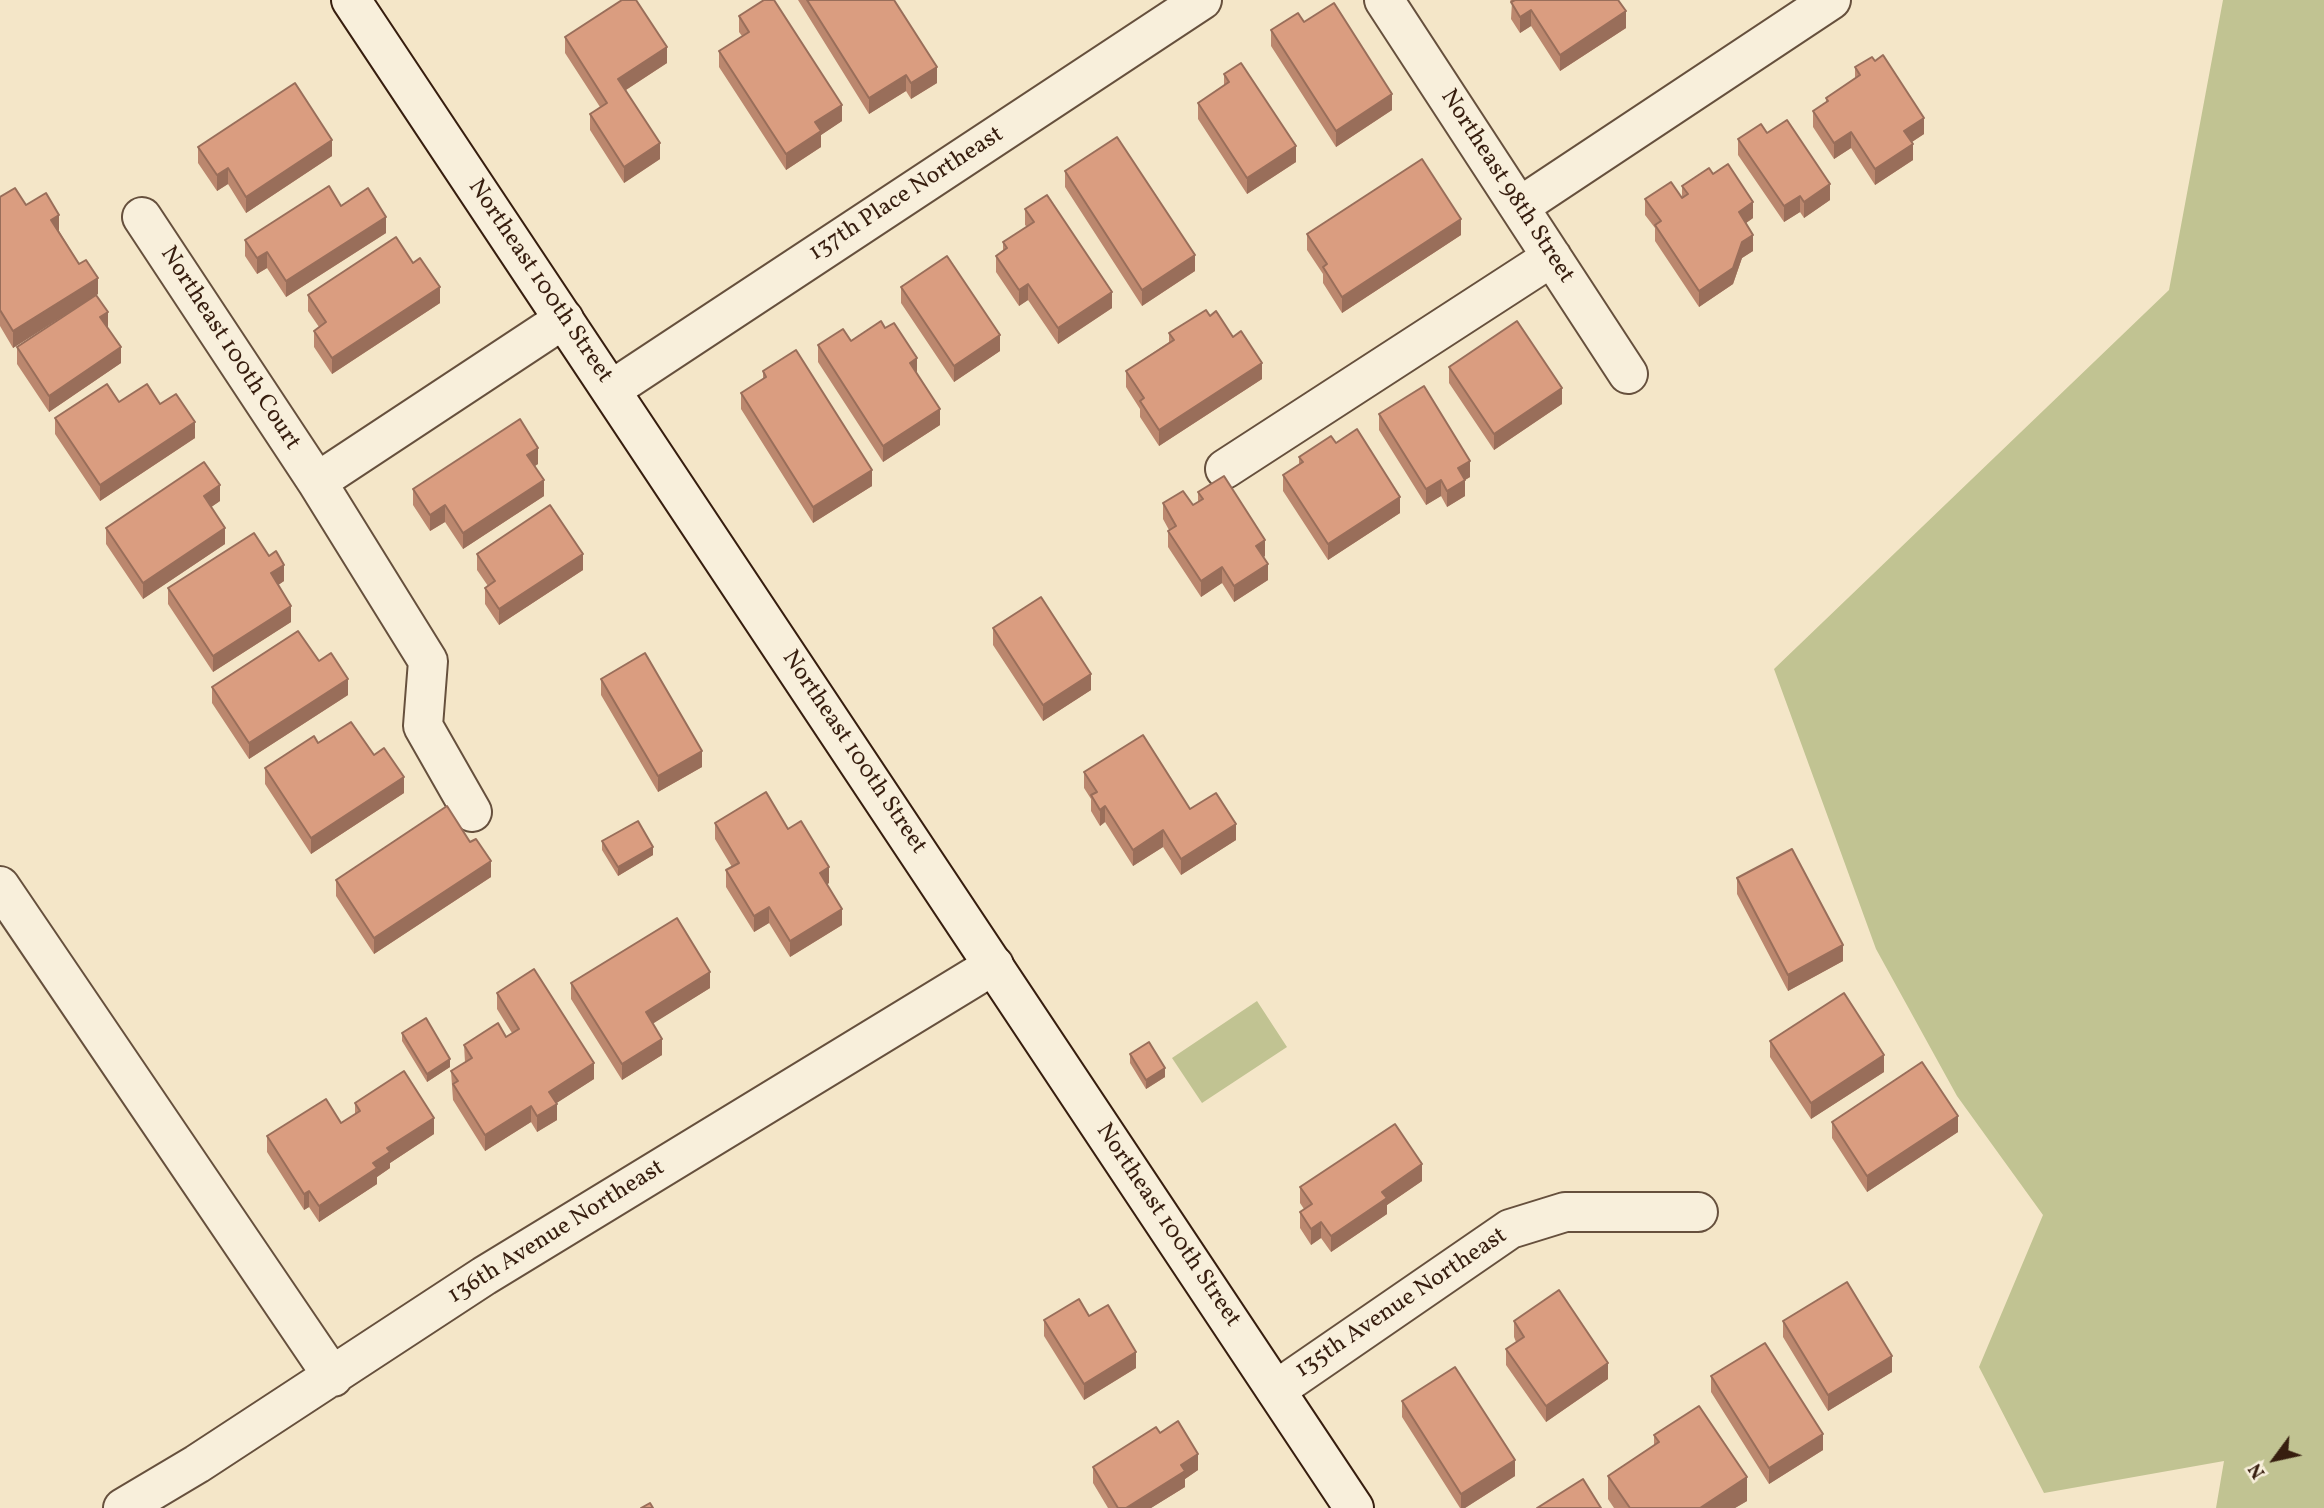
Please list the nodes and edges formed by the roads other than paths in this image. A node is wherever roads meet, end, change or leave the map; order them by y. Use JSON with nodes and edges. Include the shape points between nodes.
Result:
{"nodes":[{"id":1,"x":1202,"y":0,"type":"edge"},
{"id":2,"x":1384,"y":0,"type":"edge"},
{"id":3,"x":1832,"y":0,"type":"edge"},
{"id":4,"x":353,"y":1,"type":"edge"},
{"id":5,"x":1518,"y":207,"type":"junction"},
{"id":6,"x":142,"y":217,"type":"dead end"},
{"id":7,"x":1552,"y":257,"type":"junction"},
{"id":8,"x":564,"y":318,"type":"junction"},
{"id":9,"x":1629,"y":374,"type":"dead end"},
{"id":10,"x":611,"y":390,"type":"junction"},
{"id":11,"x":1225,"y":469,"type":"dead end"},
{"id":12,"x":317,"y":482,"type":"junction"},
{"id":13,"x":472,"y":812,"type":"dead end"},
{"id":14,"x":0,"y":886,"type":"edge"},
{"id":15,"x":994,"y":965,"type":"junction"},
{"id":16,"x":1698,"y":1212,"type":"dead end"},
{"id":17,"x":333,"y":1377,"type":"junction"},
{"id":18,"x":1276,"y":1390,"type":"junction"},
{"id":19,"x":123,"y":1508,"type":"edge"},
{"id":20,"x":1354,"y":1508,"type":"edge"}],
"edges":[{"from":1,"to":10,"type":"street","name":"137th Place Northeast"},
{"from":2,"to":5,"type":"street","name":"Northeast 98th Street"},
{"from":3,"to":5,"type":"street"},
{"from":4,"to":8,"type":"street","name":"Northeast 100th Street"},
{"from":5,"to":7,"type":"street","name":"Northeast 98th Street"},
{"from":6,"to":12,"type":"street","name":"Northeast 100th Court"},
{"from":7,"to":9,"type":"street","name":"Northeast 98th Street"},
{"from":7,"to":11,"type":"street"},
{"from":8,"to":10,"type":"street","name":"Northeast 100th Street"},
{"from":8,"to":12,"type":"street"},
{"from":10,"to":15,"type":"street","name":"Northeast 100th Street"},
{"from":12,"to":13,"type":"street","name":"Northeast 100th Court","via":[[428,661],[423,726]]},
{"from":14,"to":17,"type":"street"},
{"from":15,"to":17,"type":"street","name":"136th Avenue Northeast","via":[[484,1276]]},
{"from":15,"to":18,"type":"street","name":"Northeast 100th Street"},
{"from":16,"to":18,"type":"street","name":"135th Avenue Northeast","via":[[1564,1212],[1510,1229]]},
{"from":17,"to":19,"type":"street","name":"136th Avenue Northeast"},
{"from":18,"to":20,"type":"street","name":"Northeast 100th Street"}]}
